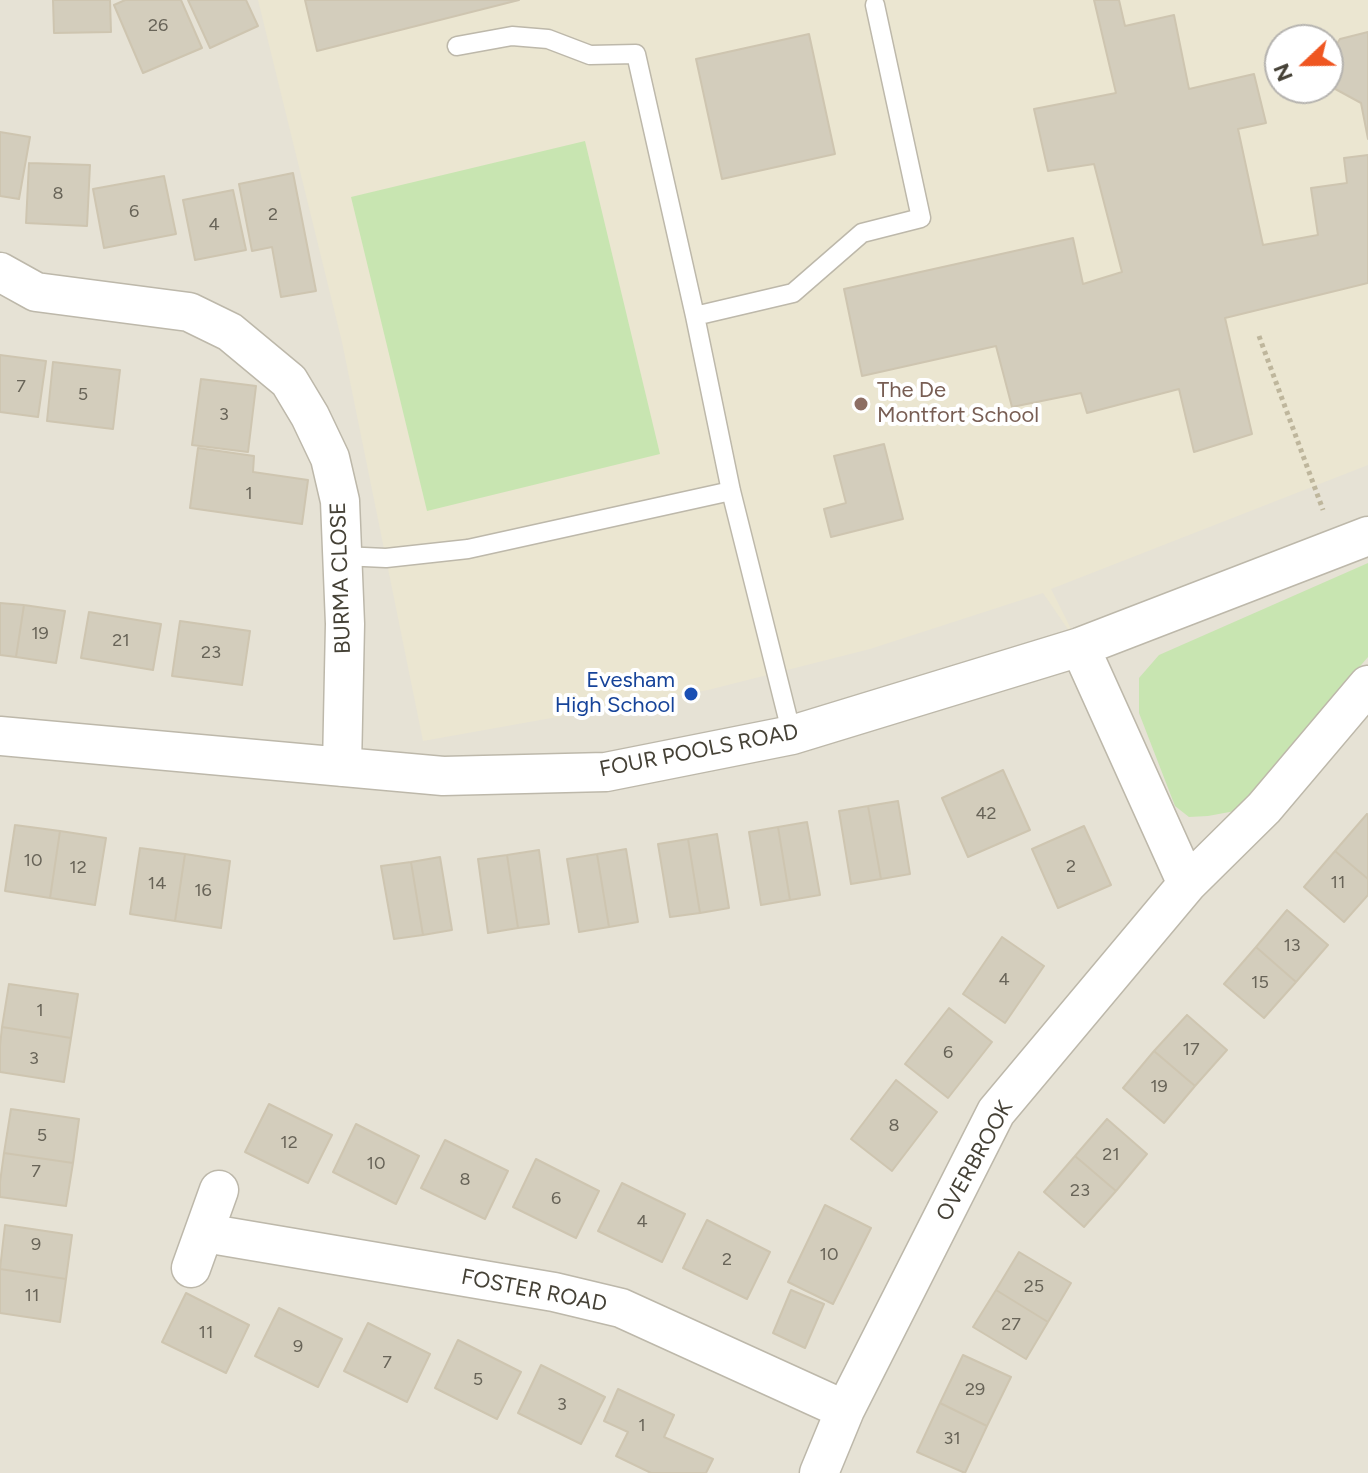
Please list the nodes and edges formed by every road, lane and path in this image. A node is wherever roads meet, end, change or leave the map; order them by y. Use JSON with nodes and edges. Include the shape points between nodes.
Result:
{"nodes":[{"id":1,"x":875,"y":5,"type":"dead end"},
{"id":2,"x":457,"y":46,"type":"dead end"},
{"id":3,"x":0,"y":272,"type":"edge"},
{"id":4,"x":695,"y":316,"type":"junction"},
{"id":5,"x":1259,"y":336,"type":"dead end"},
{"id":6,"x":731,"y":491,"type":"junction"},
{"id":7,"x":1353,"y":542,"type":"edge"},
{"id":8,"x":342,"y":556,"type":"junction"},
{"id":9,"x":1080,"y":647,"type":"junction"},
{"id":10,"x":1368,"y":685,"type":"edge"},
{"id":11,"x":792,"y":735,"type":"junction"},
{"id":12,"x":0,"y":736,"type":"edge"},
{"id":13,"x":342,"y":767,"type":"junction"},
{"id":14,"x":1187,"y":884,"type":"junction"},
{"id":15,"x":219,"y":1190,"type":"dead end"},
{"id":16,"x":205,"y":1233,"type":"junction"},
{"id":17,"x":191,"y":1268,"type":"dead end"},
{"id":18,"x":845,"y":1410,"type":"junction"},
{"id":19,"x":819,"y":1473,"type":"edge"}],
"edges":[{"from":1,"to":4,"type":"lane","via":[[921,218],[862,233],[793,293]]},
{"from":2,"to":4,"type":"lane","via":[[512,36],[548,39],[590,55],[636,54]]},
{"from":3,"to":8,"type":"street","name":"BURMA CLOSE","via":[[36,292],[189,312],[230,332],[260,356],[289,381],[330,458],[340,501]]},
{"from":4,"to":6,"type":"lane"},
{"from":5,"to":7,"type":"path"},
{"from":6,"to":8,"type":"lane","via":[[468,549],[386,558]]},
{"from":6,"to":11,"type":"lane"},
{"from":7,"to":9,"type":"street","name":"FOUR POOLS ROAD"},
{"from":8,"to":13,"type":"street","name":"BURMA CLOSE"},
{"from":9,"to":11,"type":"street","name":"FOUR POOLS ROAD"},
{"from":9,"to":14,"type":"street"},
{"from":10,"to":14,"type":"street","name":"OVERBROOK","via":[[1264,808]]},
{"from":11,"to":13,"type":"street","name":"FOUR POOLS ROAD","via":[[606,772],[443,776]]},
{"from":12,"to":13,"type":"street","name":"FOUR POOLS ROAD"},
{"from":14,"to":18,"type":"street","name":"OVERBROOK","via":[[996,1112]]},
{"from":15,"to":16,"type":"street"},
{"from":16,"to":17,"type":"street"},
{"from":16,"to":18,"type":"street","name":"FOSTER ROAD","via":[[621,1308]]},
{"from":18,"to":19,"type":"street","name":"OVERBROOK"}]}
